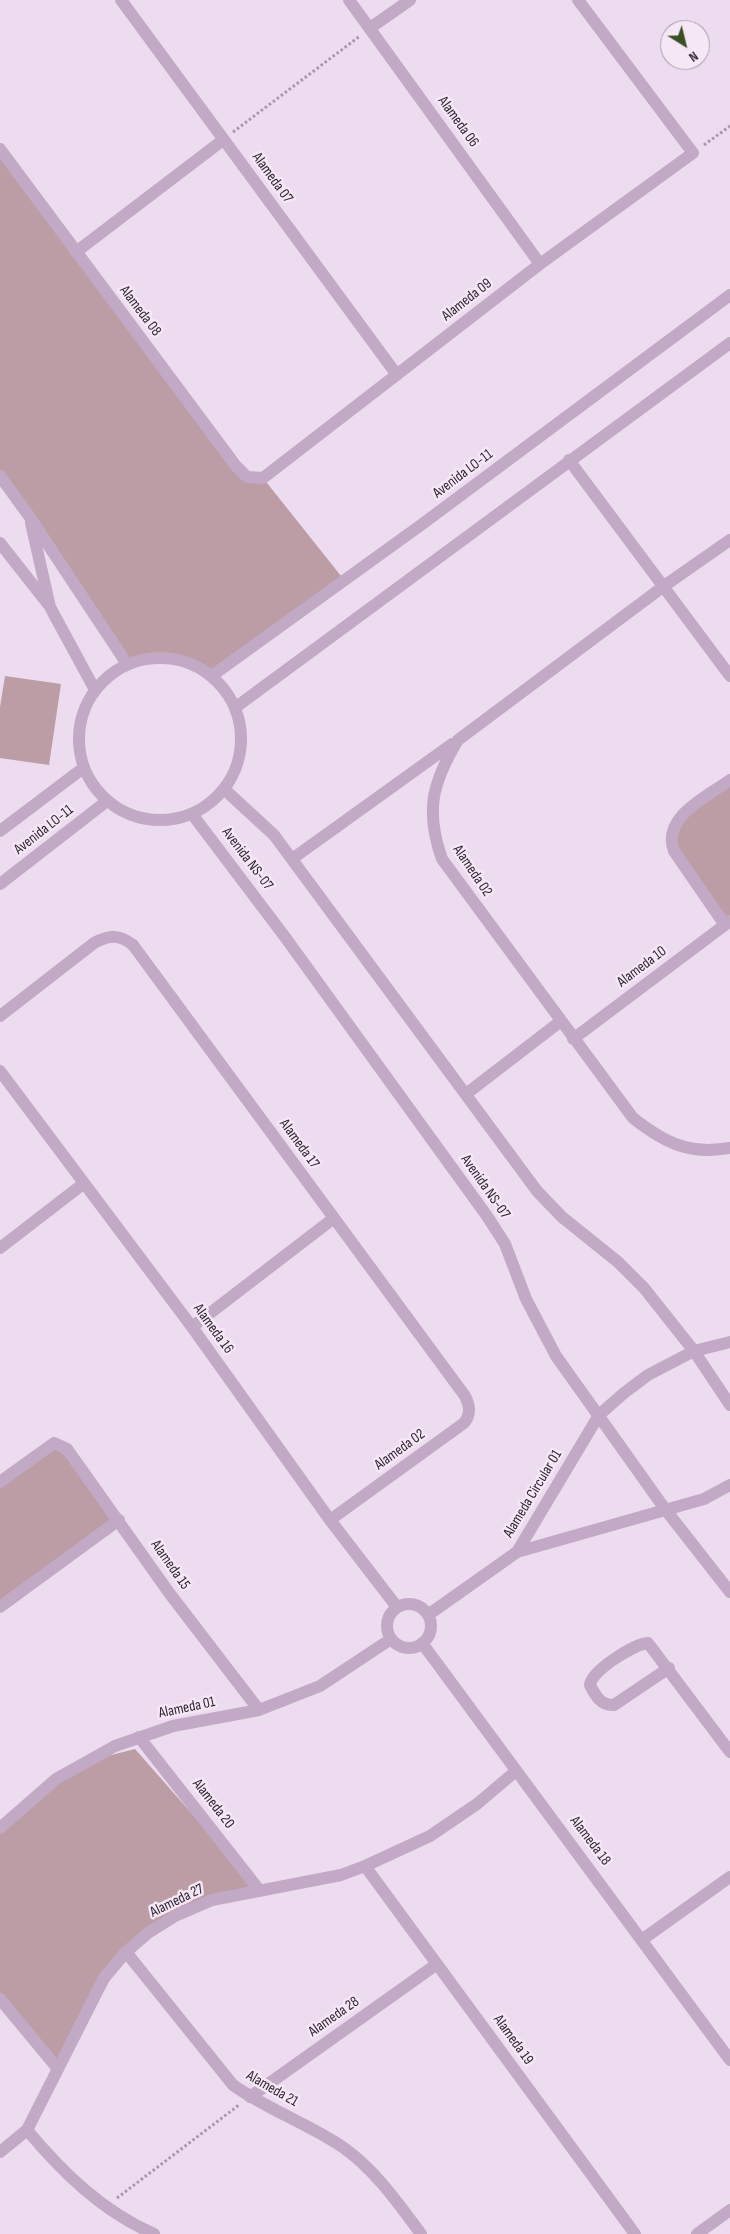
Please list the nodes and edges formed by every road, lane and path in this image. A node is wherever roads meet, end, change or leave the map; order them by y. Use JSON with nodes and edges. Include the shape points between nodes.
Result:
{"nodes":[{"id":1,"x":121,"y":0,"type":"edge"},
{"id":2,"x":349,"y":0,"type":"edge"},
{"id":3,"x":410,"y":0,"type":"edge"},
{"id":4,"x":578,"y":0,"type":"edge"},
{"id":5,"x":370,"y":28,"type":"junction"},
{"id":6,"x":730,"y":126,"type":"edge"},
{"id":7,"x":224,"y":140,"type":"junction"},
{"id":8,"x":0,"y":149,"type":"edge"},
{"id":9,"x":693,"y":153,"type":"junction"},
{"id":10,"x":76,"y":252,"type":"junction"},
{"id":11,"x":540,"y":264,"type":"junction"},
{"id":12,"x":730,"y":295,"type":"edge"},
{"id":13,"x":730,"y":343,"type":"edge"},
{"id":14,"x":397,"y":375,"type":"junction"},
{"id":15,"x":569,"y":460,"type":"junction"},
{"id":16,"x":0,"y":476,"type":"edge"},
{"id":17,"x":263,"y":478,"type":"joint"},
{"id":18,"x":29,"y":516,"type":"junction"},
{"id":19,"x":730,"y":540,"type":"edge"},
{"id":20,"x":0,"y":543,"type":"edge"},
{"id":21,"x":664,"y":586,"type":"junction"},
{"id":22,"x":50,"y":607,"type":"junction"},
{"id":23,"x":127,"y":664,"type":"junction"},
{"id":24,"x":213,"y":675,"type":"junction"},
{"id":25,"x":730,"y":676,"type":"edge"},
{"id":26,"x":95,"y":690,"type":"junction"},
{"id":27,"x":236,"y":706,"type":"junction"},
{"id":28,"x":458,"y":740,"type":"junction"},
{"id":29,"x":82,"y":769,"type":"junction"},
{"id":30,"x":730,"y":780,"type":"edge"},
{"id":31,"x":224,"y":789,"type":"junction"},
{"id":32,"x":107,"y":801,"type":"junction"},
{"id":33,"x":192,"y":814,"type":"junction"},
{"id":34,"x":0,"y":831,"type":"edge"},
{"id":35,"x":292,"y":859,"type":"junction"},
{"id":36,"x":0,"y":884,"type":"edge"},
{"id":37,"x":728,"y":923,"type":"edge"},
{"id":38,"x":0,"y":1016,"type":"edge"},
{"id":39,"x":561,"y":1021,"type":"junction"},
{"id":40,"x":573,"y":1039,"type":"junction"},
{"id":41,"x":0,"y":1071,"type":"edge"},
{"id":42,"x":466,"y":1094,"type":"junction"},
{"id":43,"x":730,"y":1148,"type":"edge"},
{"id":44,"x":83,"y":1184,"type":"junction"},
{"id":45,"x":334,"y":1218,"type":"junction"},
{"id":46,"x":0,"y":1248,"type":"edge"},
{"id":47,"x":192,"y":1327,"type":"junction"},
{"id":48,"x":730,"y":1342,"type":"edge"},
{"id":49,"x":694,"y":1351,"type":"junction"},
{"id":50,"x":465,"y":1396,"type":"joint"},
{"id":51,"x":730,"y":1405,"type":"edge"},
{"id":52,"x":600,"y":1415,"type":"junction"},
{"id":53,"x":0,"y":1482,"type":"edge"},
{"id":54,"x":730,"y":1485,"type":"edge"},
{"id":55,"x":665,"y":1509,"type":"junction"},
{"id":56,"x":119,"y":1520,"type":"junction"},
{"id":57,"x":330,"y":1520,"type":"junction"},
{"id":58,"x":516,"y":1552,"type":"junction"},
{"id":59,"x":730,"y":1592,"type":"edge"},
{"id":60,"x":0,"y":1607,"type":"edge"},
{"id":61,"x":397,"y":1607,"type":"junction"},
{"id":62,"x":428,"y":1615,"type":"junction"},
{"id":63,"x":391,"y":1640,"type":"junction"},
{"id":64,"x":422,"y":1643,"type":"junction"},
{"id":65,"x":668,"y":1668,"type":"junction"},
{"id":66,"x":259,"y":1710,"type":"junction"},
{"id":67,"x":139,"y":1737,"type":"junction"},
{"id":68,"x":730,"y":1752,"type":"edge"},
{"id":69,"x":516,"y":1771,"type":"junction"},
{"id":70,"x":0,"y":1828,"type":"edge"},
{"id":71,"x":365,"y":1866,"type":"junction"},
{"id":72,"x":730,"y":1877,"type":"edge"},
{"id":73,"x":260,"y":1891,"type":"junction"},
{"id":74,"x":643,"y":1940,"type":"junction"},
{"id":75,"x":126,"y":1952,"type":"junction"},
{"id":76,"x":437,"y":1964,"type":"junction"},
{"id":77,"x":0,"y":1999,"type":"edge"},
{"id":78,"x":730,"y":2060,"type":"edge"},
{"id":79,"x":58,"y":2069,"type":"junction"},
{"id":80,"x":250,"y":2097,"type":"junction"},
{"id":81,"x":27,"y":2130,"type":"junction"},
{"id":82,"x":0,"y":2152,"type":"edge"},
{"id":83,"x":106,"y":2207,"type":"junction"},
{"id":84,"x":730,"y":2210,"type":"edge"},
{"id":85,"x":154,"y":2234,"type":"edge"},
{"id":86,"x":421,"y":2234,"type":"edge"},
{"id":87,"x":635,"y":2234,"type":"edge"},
{"id":88,"x":697,"y":2234,"type":"edge"}],
"edges":[{"from":1,"to":7,"type":"street","name":"Alameda 07"},
{"from":2,"to":5,"type":"street","name":"Alameda 06"},
{"from":3,"to":5,"type":"street"},
{"from":4,"to":9,"type":"street"},
{"from":5,"to":7,"type":"path"},
{"from":5,"to":11,"type":"street","name":"Alameda 06"},
{"from":6,"to":9,"type":"path"},
{"from":7,"to":10,"type":"street"},
{"from":7,"to":14,"type":"street","name":"Alameda 07"},
{"from":8,"to":10,"type":"street","name":"Alameda 08"},
{"from":9,"to":11,"type":"street","name":"Alameda 09"},
{"from":10,"to":17,"type":"street","name":"Alameda 08","via":[[236,466],[248,477]]},
{"from":11,"to":14,"type":"street","name":"Alameda 09"},
{"from":12,"to":24,"type":"street","name":"Avenida LO-11"},
{"from":13,"to":15,"type":"street"},
{"from":14,"to":17,"type":"street","name":"Alameda 09"},
{"from":15,"to":21,"type":"street"},
{"from":15,"to":27,"type":"street"},
{"from":16,"to":18,"type":"street"},
{"from":18,"to":22,"type":"street"},
{"from":18,"to":23,"type":"street"},
{"from":19,"to":21,"type":"street","name":"Alameda 02"},
{"from":20,"to":22,"type":"street"},
{"from":21,"to":25,"type":"street"},
{"from":21,"to":28,"type":"street","name":"Alameda 02"},
{"from":22,"to":26,"type":"street"},
{"from":23,"to":24,"type":"street","via":[[156,657],[172,659],[187,661]]},
{"from":23,"to":26,"type":"street","via":[[109,675]]},
{"from":24,"to":27,"type":"street"},
{"from":26,"to":29,"type":"street","via":[[82,715],[78,743]]},
{"from":27,"to":31,"type":"street","via":[[242,735],[238,764]]},
{"from":28,"to":35,"type":"street"},
{"from":28,"to":39,"type":"street","name":"Alameda 02","via":[[435,786],[431,808],[439,852]]},
{"from":29,"to":32,"type":"street"},
{"from":29,"to":34,"type":"street","name":"Avenida LO-11"},
{"from":30,"to":37,"type":"street","via":[[682,814],[671,831],[670,842]]},
{"from":31,"to":33,"type":"street","via":[[210,804]]},
{"from":31,"to":35,"type":"street","name":"Avenida NS-07","via":[[274,835]]},
{"from":32,"to":33,"type":"street","via":[[126,813],[148,820],[170,820]]},
{"from":32,"to":36,"type":"street","name":"Avenida LO-11"},
{"from":33,"to":52,"type":"street","name":"Avenida NS-07","via":[[487,1216],[505,1244],[526,1299],[556,1356]]},
{"from":35,"to":42,"type":"street","name":"Avenida NS-07"},
{"from":37,"to":40,"type":"street","name":"Alameda 10"},
{"from":38,"to":45,"type":"street","name":"Alameda 17","via":[[94,943],[119,936],[133,945]]},
{"from":39,"to":40,"type":"street","name":"Alameda 02"},
{"from":39,"to":42,"type":"street"},
{"from":40,"to":43,"type":"street","name":"Alameda 02","via":[[633,1118],[655,1135],[681,1148],[710,1152]]},
{"from":41,"to":44,"type":"street","name":"Alameda 16"},
{"from":42,"to":49,"type":"street","name":"Avenida NS-07","via":[[538,1191],[562,1217],[638,1282]]},
{"from":44,"to":46,"type":"street"},
{"from":44,"to":47,"type":"street","name":"Alameda 16"},
{"from":45,"to":47,"type":"street"},
{"from":45,"to":50,"type":"street","name":"Alameda 17"},
{"from":47,"to":57,"type":"street","name":"Alameda 16"},
{"from":48,"to":49,"type":"street","name":"Alameda Circular 01"},
{"from":49,"to":51,"type":"street","name":"Avenida NS-07"},
{"from":49,"to":52,"type":"street","name":"Alameda Circular 01","via":[[648,1375]]},
{"from":50,"to":57,"type":"street","name":"Alameda 02","via":[[470,1410],[464,1423]]},
{"from":52,"to":55,"type":"street","name":"Avenida NS-07"},
{"from":52,"to":58,"type":"street","name":"Alameda Circular 01"},
{"from":53,"to":56,"type":"street","name":"Alameda 15","via":[[54,1443],[61,1444]]},
{"from":54,"to":55,"type":"street","name":"Alameda Circular 01","via":[[704,1499]]},
{"from":55,"to":58,"type":"street","name":"Alameda Circular 01"},
{"from":55,"to":59,"type":"street","name":"Avenida NS-07"},
{"from":56,"to":60,"type":"street"},
{"from":56,"to":66,"type":"street","name":"Alameda 15","via":[[170,1594]]},
{"from":57,"to":61,"type":"street","name":"Alameda 16"},
{"from":58,"to":62,"type":"street"},
{"from":61,"to":62,"type":"street","via":[[411,1604],[424,1609]]},
{"from":61,"to":63,"type":"street","via":[[387,1622]]},
{"from":62,"to":64,"type":"street","via":[[430,1633]]},
{"from":63,"to":64,"type":"street","via":[[410,1648]]},
{"from":63,"to":66,"type":"street","name":"Alameda 01","via":[[320,1686]]},
{"from":64,"to":69,"type":"street","name":"Alameda 18"},
{"from":65,"to":65,"type":"street","via":[[651,1646],[641,1644],[594,1674],[590,1685],[600,1701],[614,1705]]},
{"from":65,"to":68,"type":"street"},
{"from":66,"to":67,"type":"street","name":"Alameda 01","via":[[173,1726]]},
{"from":67,"to":70,"type":"street","name":"Alameda 01","via":[[115,1746],[56,1779]]},
{"from":67,"to":73,"type":"street","name":"Alameda 20"},
{"from":69,"to":71,"type":"street","name":"Alameda 27","via":[[477,1804],[430,1836]]},
{"from":69,"to":74,"type":"street","name":"Alameda 18"},
{"from":71,"to":73,"type":"street","name":"Alameda 27"},
{"from":71,"to":76,"type":"street","name":"Alameda 19"},
{"from":72,"to":74,"type":"street"},
{"from":73,"to":75,"type":"street","name":"Alameda 27","via":[[212,1900],[175,1916]]},
{"from":74,"to":78,"type":"street","name":"Alameda 18"},
{"from":75,"to":79,"type":"street","name":"Alameda 27","via":[[104,1978]]},
{"from":75,"to":80,"type":"street","name":"Alameda 21","via":[[209,2058],[233,2085]]},
{"from":76,"to":80,"type":"street","name":"Alameda 28"},
{"from":76,"to":87,"type":"street","name":"Alameda 19"},
{"from":77,"to":79,"type":"street"},
{"from":79,"to":81,"type":"street","name":"Alameda 27"},
{"from":80,"to":83,"type":"path"},
{"from":80,"to":86,"type":"street","name":"Alameda 21","via":[[344,2148],[393,2195]]},
{"from":81,"to":82,"type":"street","name":"Alameda 27"},
{"from":81,"to":83,"type":"street","via":[[79,2187]]},
{"from":83,"to":85,"type":"street"},
{"from":84,"to":88,"type":"street"}]}
